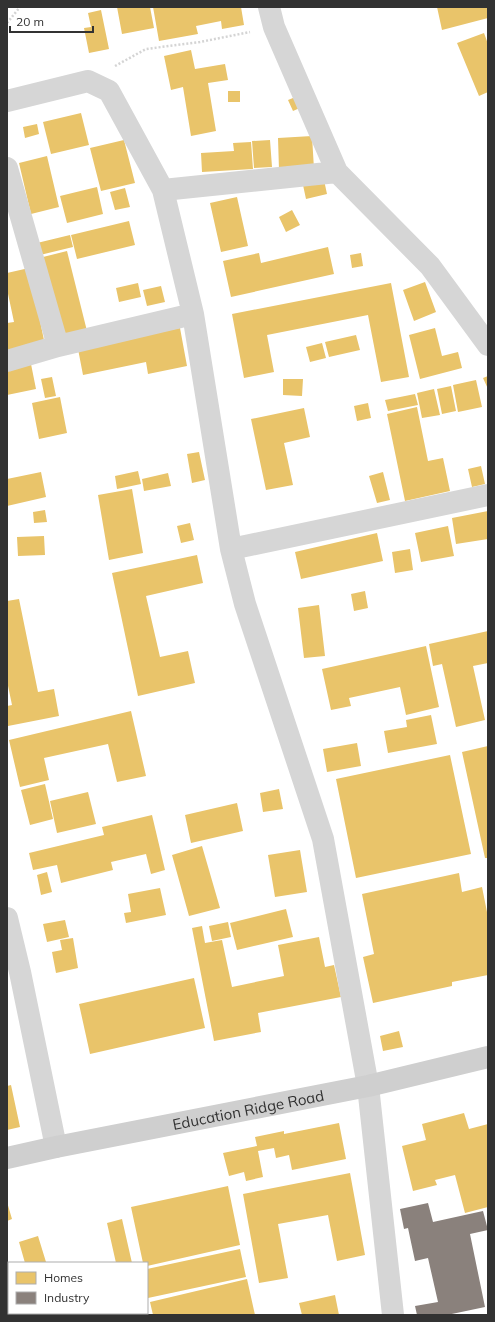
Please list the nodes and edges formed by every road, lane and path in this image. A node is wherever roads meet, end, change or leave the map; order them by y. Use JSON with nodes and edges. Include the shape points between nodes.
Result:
{"nodes":[{"id":1,"x":20,"y":7,"type":"edge"},
{"id":2,"x":271,"y":17,"type":"edge"},
{"id":3,"x":7,"y":23,"type":"edge"},
{"id":4,"x":88,"y":81,"type":"junction"},
{"id":5,"x":7,"y":101,"type":"edge"},
{"id":6,"x":7,"y":168,"type":"edge"},
{"id":7,"x":337,"y":172,"type":"junction"},
{"id":8,"x":163,"y":190,"type":"junction"},
{"id":9,"x":193,"y":314,"type":"junction"},
{"id":10,"x":488,"y":345,"type":"edge"},
{"id":11,"x":58,"y":346,"type":"junction"},
{"id":12,"x":7,"y":361,"type":"edge"},
{"id":13,"x":488,"y":495,"type":"edge"},
{"id":14,"x":231,"y":549,"type":"junction"},
{"id":15,"x":7,"y":918,"type":"edge"},
{"id":16,"x":488,"y":1057,"type":"edge"},
{"id":17,"x":368,"y":1086,"type":"junction"},
{"id":18,"x":56,"y":1147,"type":"junction"},
{"id":19,"x":7,"y":1158,"type":"edge"},
{"id":20,"x":393,"y":1315,"type":"edge"}],
"edges":[{"from":1,"to":3,"type":"path"},
{"from":2,"to":4,"type":"path","via":[[200,42],[146,49]]},
{"from":2,"to":7,"type":"street"},
{"from":4,"to":5,"type":"street"},
{"from":4,"to":8,"type":"street","via":[[109,91]]},
{"from":6,"to":11,"type":"street"},
{"from":7,"to":8,"type":"street"},
{"from":7,"to":10,"type":"street","via":[[430,266]]},
{"from":8,"to":9,"type":"street"},
{"from":9,"to":11,"type":"street"},
{"from":9,"to":14,"type":"street"},
{"from":11,"to":12,"type":"street"},
{"from":13,"to":14,"type":"street"},
{"from":14,"to":17,"type":"street","via":[[245,604],[323,838]]},
{"from":15,"to":18,"type":"street"},
{"from":16,"to":17,"type":"main road","name":"Education Ridge Road"},
{"from":17,"to":18,"type":"main road","name":"Education Ridge Road"},
{"from":17,"to":20,"type":"street"},
{"from":18,"to":19,"type":"main road","name":"Education Ridge Road"}]}
